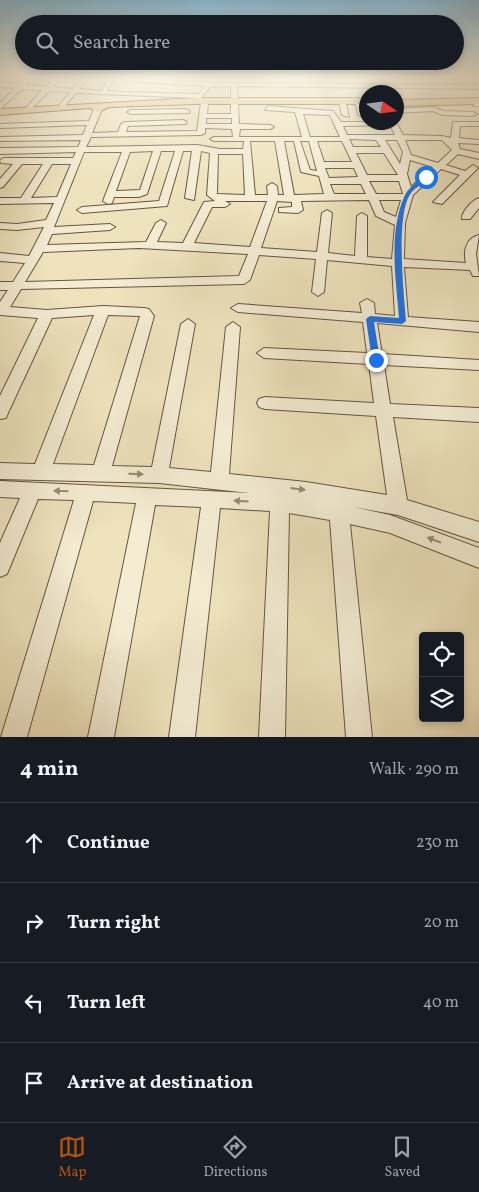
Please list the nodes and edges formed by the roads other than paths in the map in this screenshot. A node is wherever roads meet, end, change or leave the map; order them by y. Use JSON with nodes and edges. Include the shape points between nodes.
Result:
{"nodes":[{"id":1,"x":28,"y":111,"type":"edge"},
{"id":2,"x":32,"y":111,"type":"edge"},
{"id":3,"x":97,"y":111,"type":"edge"},
{"id":4,"x":135,"y":111,"type":"edge"},
{"id":5,"x":160,"y":111,"type":"edge"},
{"id":6,"x":177,"y":111,"type":"edge"},
{"id":7,"x":202,"y":111,"type":"edge"},
{"id":8,"x":235,"y":111,"type":"edge"},
{"id":9,"x":269,"y":111,"type":"edge"},
{"id":10,"x":348,"y":111,"type":"edge"},
{"id":11,"x":131,"y":112,"type":"dead end"},
{"id":12,"x":299,"y":112,"type":"joint"},
{"id":13,"x":185,"y":113,"type":"joint"},
{"id":14,"x":0,"y":114,"type":"edge"},
{"id":15,"x":346,"y":115,"type":"junction"},
{"id":16,"x":203,"y":116,"type":"junction"},
{"id":17,"x":235,"y":116,"type":"junction"},
{"id":18,"x":359,"y":116,"type":"edge"},
{"id":19,"x":359,"y":117,"type":"edge"},
{"id":20,"x":336,"y":119,"type":"junction"},
{"id":21,"x":158,"y":122,"type":"junction"},
{"id":22,"x":479,"y":124,"type":"edge"},
{"id":23,"x":0,"y":126,"type":"edge"},
{"id":24,"x":203,"y":126,"type":"junction"},
{"id":25,"x":236,"y":127,"type":"junction"},
{"id":26,"x":270,"y":127,"type":"junction"},
{"id":27,"x":23,"y":128,"type":"junction"},
{"id":28,"x":373,"y":130,"type":"edge"},
{"id":29,"x":396,"y":130,"type":"edge"},
{"id":30,"x":89,"y":131,"type":"junction"},
{"id":31,"x":479,"y":131,"type":"edge"},
{"id":32,"x":0,"y":132,"type":"edge"},
{"id":33,"x":154,"y":134,"type":"junction"},
{"id":34,"x":185,"y":134,"type":"junction"},
{"id":35,"x":121,"y":135,"type":"junction"},
{"id":36,"x":377,"y":136,"type":"junction"},
{"id":37,"x":479,"y":136,"type":"edge"},
{"id":38,"x":400,"y":137,"type":"junction"},
{"id":39,"x":345,"y":138,"type":"junction"},
{"id":40,"x":0,"y":139,"type":"edge"},
{"id":41,"x":15,"y":139,"type":"junction"},
{"id":42,"x":236,"y":139,"type":"junction"},
{"id":43,"x":247,"y":139,"type":"junction"},
{"id":44,"x":276,"y":139,"type":"junction"},
{"id":45,"x":310,"y":139,"type":"junction"},
{"id":46,"x":214,"y":140,"type":"dead end"},
{"id":47,"x":454,"y":141,"type":"junction"},
{"id":48,"x":479,"y":142,"type":"edge"},
{"id":49,"x":297,"y":143,"type":"dead end"},
{"id":50,"x":425,"y":146,"type":"dead end"},
{"id":51,"x":154,"y":148,"type":"junction"},
{"id":52,"x":183,"y":148,"type":"junction"},
{"id":53,"x":197,"y":148,"type":"junction"},
{"id":54,"x":479,"y":148,"type":"edge"},
{"id":55,"x":127,"y":149,"type":"junction"},
{"id":56,"x":82,"y":150,"type":"junction"},
{"id":57,"x":350,"y":150,"type":"junction"},
{"id":58,"x":386,"y":150,"type":"junction"},
{"id":59,"x":3,"y":151,"type":"edge"},
{"id":60,"x":214,"y":151,"type":"junction"},
{"id":61,"x":247,"y":152,"type":"junction"},
{"id":62,"x":406,"y":156,"type":"junction"},
{"id":63,"x":479,"y":156,"type":"edge"},
{"id":64,"x":0,"y":161,"type":"edge"},
{"id":65,"x":20,"y":161,"type":"junction"},
{"id":66,"x":49,"y":161,"type":"junction"},
{"id":67,"x":77,"y":161,"type":"junction"},
{"id":68,"x":479,"y":161,"type":"edge"},
{"id":69,"x":355,"y":163,"type":"junction"},
{"id":70,"x":440,"y":166,"type":"junction"},
{"id":71,"x":321,"y":169,"type":"junction"},
{"id":72,"x":472,"y":173,"type":"edge"},
{"id":73,"x":402,"y":175,"type":"junction"},
{"id":74,"x":362,"y":179,"type":"junction"},
{"id":75,"x":287,"y":180,"type":"junction"},
{"id":76,"x":437,"y":181,"type":"junction"},
{"id":77,"x":262,"y":182,"type":"junction"},
{"id":78,"x":0,"y":184,"type":"edge"},
{"id":79,"x":306,"y":184,"type":"dead end"},
{"id":80,"x":110,"y":194,"type":"junction"},
{"id":81,"x":407,"y":195,"type":"junction"},
{"id":82,"x":190,"y":198,"type":"dead end"},
{"id":83,"x":293,"y":198,"type":"junction"},
{"id":84,"x":309,"y":198,"type":"junction"},
{"id":85,"x":332,"y":198,"type":"junction"},
{"id":86,"x":371,"y":198,"type":"junction"},
{"id":87,"x":250,"y":199,"type":"junction"},
{"id":88,"x":24,"y":200,"type":"junction"},
{"id":89,"x":62,"y":200,"type":"junction"},
{"id":90,"x":0,"y":201,"type":"edge"},
{"id":91,"x":479,"y":201,"type":"edge"},
{"id":92,"x":438,"y":202,"type":"dead end"},
{"id":93,"x":271,"y":203,"type":"junction"},
{"id":94,"x":105,"y":208,"type":"junction"},
{"id":95,"x":82,"y":210,"type":"dead end"},
{"id":96,"x":283,"y":210,"type":"dead end"},
{"id":97,"x":472,"y":215,"type":"edge"},
{"id":98,"x":362,"y":216,"type":"dead end"},
{"id":99,"x":161,"y":223,"type":"dead end"},
{"id":100,"x":400,"y":223,"type":"junction"},
{"id":101,"x":0,"y":226,"type":"edge"},
{"id":102,"x":50,"y":227,"type":"junction"},
{"id":103,"x":110,"y":227,"type":"dead end"},
{"id":104,"x":479,"y":238,"type":"edge"},
{"id":105,"x":150,"y":245,"type":"junction"},
{"id":106,"x":187,"y":247,"type":"junction"},
{"id":107,"x":40,"y":248,"type":"junction"},
{"id":108,"x":254,"y":250,"type":"junction"},
{"id":109,"x":0,"y":257,"type":"edge"},
{"id":110,"x":322,"y":257,"type":"junction"},
{"id":111,"x":33,"y":260,"type":"junction"},
{"id":112,"x":360,"y":260,"type":"junction"},
{"id":113,"x":398,"y":264,"type":"junction"},
{"id":114,"x":476,"y":271,"type":"edge"},
{"id":115,"x":0,"y":286,"type":"edge"},
{"id":116,"x":16,"y":287,"type":"junction"},
{"id":117,"x":318,"y":292,"type":"dead end"},
{"id":118,"x":238,"y":308,"type":"dead end"},
{"id":119,"x":102,"y":310,"type":"junction"},
{"id":120,"x":0,"y":311,"type":"edge"},
{"id":121,"x":368,"y":311,"type":"junction"},
{"id":122,"x":47,"y":314,"type":"junction"},
{"id":123,"x":402,"y":321,"type":"junction"},
{"id":124,"x":188,"y":324,"type":"dead end"},
{"id":125,"x":233,"y":327,"type":"dead end"},
{"id":126,"x":479,"y":327,"type":"edge"},
{"id":127,"x":264,"y":353,"type":"dead end"},
{"id":128,"x":376,"y":360,"type":"junction"},
{"id":129,"x":479,"y":365,"type":"edge"},
{"id":130,"x":265,"y":403,"type":"dead end"},
{"id":131,"x":383,"y":409,"type":"junction"},
{"id":132,"x":0,"y":413,"type":"edge"},
{"id":133,"x":479,"y":415,"type":"edge"},
{"id":134,"x":42,"y":470,"type":"junction"},
{"id":135,"x":0,"y":471,"type":"edge"},
{"id":136,"x":101,"y":472,"type":"junction"},
{"id":137,"x":159,"y":475,"type":"junction"},
{"id":138,"x":215,"y":489,"type":"junction"},
{"id":139,"x":0,"y":490,"type":"edge"},
{"id":140,"x":32,"y":491,"type":"junction"},
{"id":141,"x":86,"y":492,"type":"junction"},
{"id":142,"x":147,"y":495,"type":"junction"},
{"id":143,"x":280,"y":503,"type":"junction"},
{"id":144,"x":398,"y":506,"type":"junction"},
{"id":145,"x":339,"y":513,"type":"junction"},
{"id":146,"x":479,"y":532,"type":"edge"},
{"id":147,"x":479,"y":558,"type":"edge"},
{"id":148,"x":0,"y":567,"type":"edge"},
{"id":149,"x":14,"y":737,"type":"edge"},
{"id":150,"x":101,"y":737,"type":"edge"},
{"id":151,"x":182,"y":737,"type":"edge"},
{"id":152,"x":272,"y":737,"type":"edge"},
{"id":153,"x":359,"y":737,"type":"edge"}],
"edges":[{"from":1,"to":14,"type":"main road"},
{"from":2,"to":27,"type":"street"},
{"from":3,"to":30,"type":"street"},
{"from":4,"to":11,"type":"street"},
{"from":5,"to":21,"type":"street"},
{"from":6,"to":13,"type":"main road"},
{"from":7,"to":16,"type":"street"},
{"from":8,"to":17,"type":"street"},
{"from":9,"to":26,"type":"street"},
{"from":10,"to":15,"type":"street"},
{"from":12,"to":20,"type":"street","via":[[330,112]]},
{"from":12,"to":45,"type":"street"},
{"from":13,"to":21,"type":"street"},
{"from":15,"to":18,"type":"street"},
{"from":15,"to":20,"type":"street"},
{"from":16,"to":17,"type":"street"},
{"from":16,"to":24,"type":"street"},
{"from":17,"to":25,"type":"street"},
{"from":19,"to":20,"type":"street"},
{"from":20,"to":39,"type":"street"},
{"from":21,"to":33,"type":"street"},
{"from":21,"to":35,"type":"street","via":[[125,124]]},
{"from":22,"to":47,"type":"street","via":[[457,124]]},
{"from":23,"to":27,"type":"street"},
{"from":24,"to":25,"type":"street"},
{"from":24,"to":34,"type":"street","via":[[202,133]]},
{"from":25,"to":26,"type":"street"},
{"from":25,"to":42,"type":"street"},
{"from":26,"to":44,"type":"street"},
{"from":27,"to":30,"type":"street"},
{"from":27,"to":32,"type":"street"},
{"from":27,"to":41,"type":"street"},
{"from":28,"to":36,"type":"street"},
{"from":29,"to":38,"type":"street"},
{"from":30,"to":35,"type":"street"},
{"from":30,"to":41,"type":"street"},
{"from":30,"to":56,"type":"street"},
{"from":31,"to":47,"type":"street"},
{"from":33,"to":34,"type":"street"},
{"from":33,"to":35,"type":"street"},
{"from":33,"to":51,"type":"street"},
{"from":34,"to":52,"type":"street"},
{"from":36,"to":38,"type":"street"},
{"from":36,"to":39,"type":"street"},
{"from":36,"to":58,"type":"street"},
{"from":37,"to":47,"type":"street"},
{"from":38,"to":47,"type":"street"},
{"from":38,"to":62,"type":"street"},
{"from":39,"to":45,"type":"street"},
{"from":39,"to":57,"type":"street"},
{"from":40,"to":41,"type":"street"},
{"from":41,"to":59,"type":"street"},
{"from":42,"to":43,"type":"street"},
{"from":42,"to":46,"type":"street"},
{"from":43,"to":44,"type":"street"},
{"from":43,"to":61,"type":"street"},
{"from":44,"to":45,"type":"street"},
{"from":44,"to":75,"type":"street"},
{"from":45,"to":71,"type":"street"},
{"from":47,"to":48,"type":"street"},
{"from":47,"to":50,"type":"street"},
{"from":47,"to":54,"type":"street"},
{"from":47,"to":63,"type":"street"},
{"from":47,"to":70,"type":"street"},
{"from":49,"to":71,"type":"street","via":[[304,165]]},
{"from":51,"to":52,"type":"street"},
{"from":51,"to":55,"type":"street"},
{"from":51,"to":80,"type":"street","via":[[144,192]]},
{"from":52,"to":53,"type":"street"},
{"from":52,"to":94,"type":"street","via":[[164,203]]},
{"from":53,"to":60,"type":"street"},
{"from":53,"to":82,"type":"street"},
{"from":55,"to":56,"type":"street"},
{"from":55,"to":80,"type":"street"},
{"from":56,"to":59,"type":"street"},
{"from":56,"to":67,"type":"street"},
{"from":57,"to":58,"type":"street"},
{"from":57,"to":69,"type":"street"},
{"from":58,"to":73,"type":"street"},
{"from":60,"to":61,"type":"street"},
{"from":60,"to":87,"type":"street","via":[[213,197]]},
{"from":61,"to":77,"type":"street"},
{"from":62,"to":70,"type":"street"},
{"from":62,"to":73,"type":"street"},
{"from":64,"to":65,"type":"street"},
{"from":65,"to":66,"type":"street"},
{"from":65,"to":78,"type":"street"},
{"from":66,"to":67,"type":"street"},
{"from":66,"to":88,"type":"street"},
{"from":67,"to":89,"type":"street"},
{"from":68,"to":72,"type":"street"},
{"from":69,"to":71,"type":"street"},
{"from":69,"to":74,"type":"street"},
{"from":70,"to":72,"type":"street"},
{"from":70,"to":76,"type":"street"},
{"from":71,"to":74,"type":"street"},
{"from":71,"to":85,"type":"street"},
{"from":72,"to":76,"type":"street"},
{"from":73,"to":74,"type":"street"},
{"from":73,"to":76,"type":"street"},
{"from":73,"to":81,"type":"street"},
{"from":74,"to":86,"type":"street"},
{"from":75,"to":77,"type":"street"},
{"from":75,"to":83,"type":"street"},
{"from":76,"to":81,"type":"street"},
{"from":76,"to":92,"type":"street"},
{"from":77,"to":87,"type":"street"},
{"from":77,"to":93,"type":"street"},
{"from":79,"to":84,"type":"street"},
{"from":80,"to":94,"type":"street"},
{"from":81,"to":86,"type":"street"},
{"from":81,"to":100,"type":"street"},
{"from":83,"to":84,"type":"street"},
{"from":83,"to":93,"type":"street"},
{"from":83,"to":96,"type":"street","via":[[298,210]]},
{"from":84,"to":85,"type":"street"},
{"from":85,"to":86,"type":"street"},
{"from":85,"to":110,"type":"street"},
{"from":86,"to":100,"type":"street","via":[[381,215]]},
{"from":87,"to":93,"type":"street"},
{"from":88,"to":89,"type":"street"},
{"from":88,"to":90,"type":"street"},
{"from":89,"to":102,"type":"street"},
{"from":91,"to":97,"type":"street"},
{"from":93,"to":106,"type":"street","via":[[208,203]]},
{"from":93,"to":108,"type":"street"},
{"from":94,"to":95,"type":"street"},
{"from":98,"to":112,"type":"street"},
{"from":99,"to":105,"type":"street"},
{"from":100,"to":113,"type":"street"},
{"from":101,"to":102,"type":"street"},
{"from":102,"to":103,"type":"street"},
{"from":102,"to":107,"type":"street"},
{"from":104,"to":114,"type":"street","via":[[469,252]]},
{"from":105,"to":106,"type":"street"},
{"from":105,"to":107,"type":"street"},
{"from":106,"to":108,"type":"street"},
{"from":107,"to":111,"type":"street"},
{"from":108,"to":110,"type":"street"},
{"from":108,"to":116,"type":"street","via":[[246,277],[237,282]]},
{"from":109,"to":111,"type":"street"},
{"from":110,"to":112,"type":"street"},
{"from":110,"to":117,"type":"street"},
{"from":111,"to":116,"type":"street"},
{"from":112,"to":113,"type":"street"},
{"from":113,"to":114,"type":"street"},
{"from":113,"to":123,"type":"street"},
{"from":115,"to":116,"type":"street"},
{"from":116,"to":120,"type":"street"},
{"from":118,"to":121,"type":"street"},
{"from":119,"to":122,"type":"street"},
{"from":119,"to":134,"type":"street"},
{"from":119,"to":136,"type":"street","via":[[144,312],[147,316]]},
{"from":120,"to":122,"type":"street"},
{"from":121,"to":123,"type":"street"},
{"from":121,"to":128,"type":"street"},
{"from":122,"to":132,"type":"street"},
{"from":123,"to":126,"type":"street"},
{"from":124,"to":137,"type":"street"},
{"from":125,"to":138,"type":"street"},
{"from":127,"to":128,"type":"street"},
{"from":128,"to":129,"type":"street"},
{"from":128,"to":131,"type":"street"},
{"from":130,"to":131,"type":"street"},
{"from":131,"to":133,"type":"street"},
{"from":131,"to":144,"type":"street"},
{"from":134,"to":135,"type":"street"},
{"from":134,"to":136,"type":"street"},
{"from":136,"to":137,"type":"street","one_way":true},
{"from":137,"to":138,"type":"street"},
{"from":138,"to":142,"type":"street"},
{"from":143,"to":138,"type":"street","one_way":true},
{"from":138,"to":144,"type":"street","one_way":true,"via":[[306,490]]},
{"from":138,"to":151,"type":"street"},
{"from":139,"to":140,"type":"street"},
{"from":141,"to":140,"type":"street","one_way":true},
{"from":140,"to":148,"type":"street"},
{"from":141,"to":142,"type":"street"},
{"from":141,"to":149,"type":"street"},
{"from":142,"to":150,"type":"street"},
{"from":143,"to":145,"type":"street"},
{"from":143,"to":152,"type":"street"},
{"from":144,"to":146,"type":"street"},
{"from":147,"to":145,"type":"street","one_way":true,"via":[[390,524]]},
{"from":145,"to":153,"type":"street"}]}
